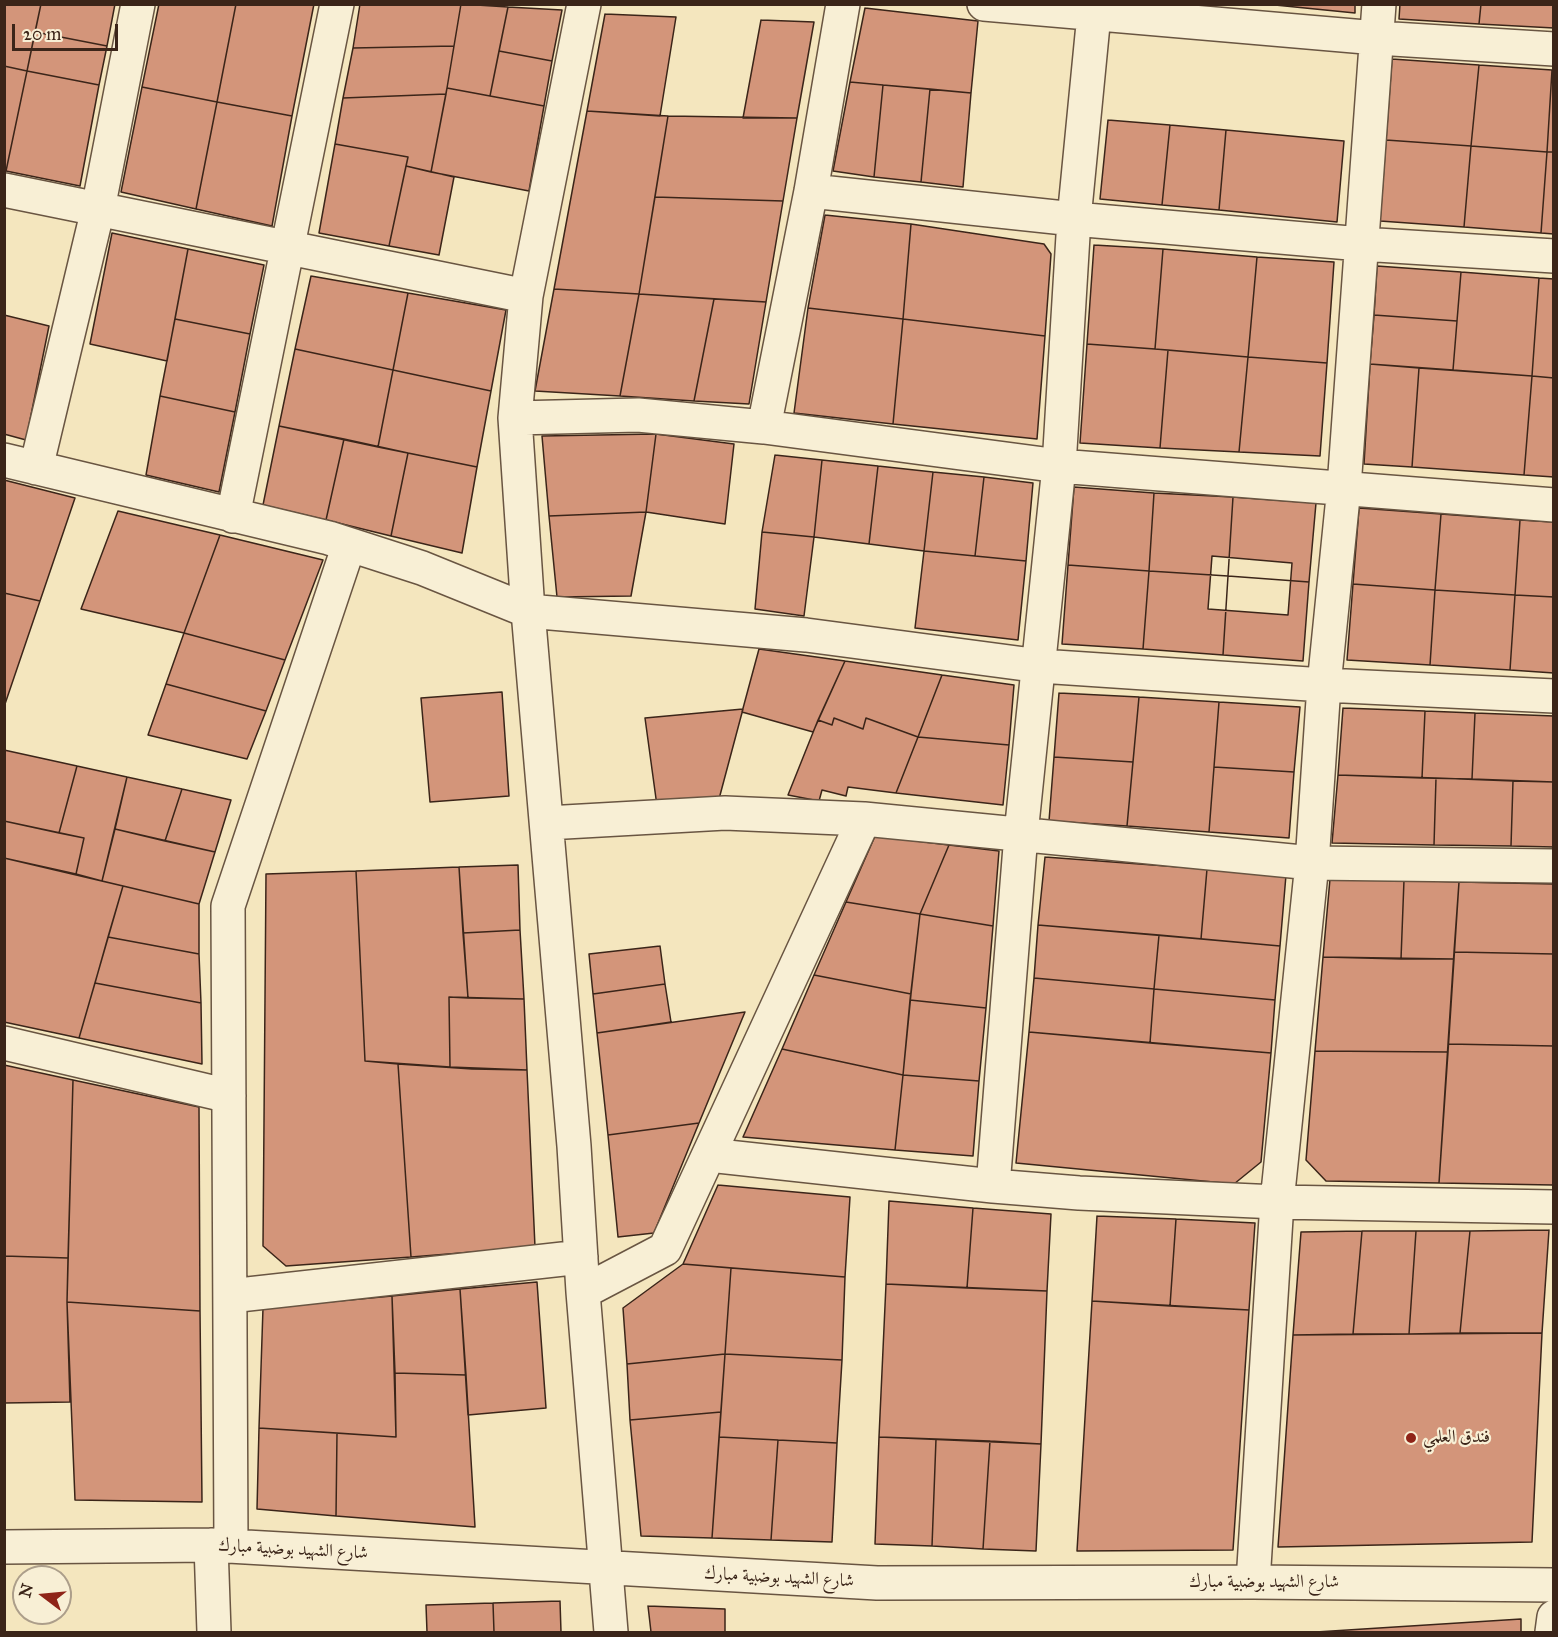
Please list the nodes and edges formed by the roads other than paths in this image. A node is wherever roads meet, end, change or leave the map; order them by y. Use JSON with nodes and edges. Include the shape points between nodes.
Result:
{"nodes":[{"id":1,"x":138,"y":4,"type":"edge"},
{"id":2,"x":337,"y":4,"type":"edge"},
{"id":3,"x":584,"y":4,"type":"edge"},
{"id":4,"x":843,"y":4,"type":"edge"},
{"id":5,"x":984,"y":4,"type":"edge"},
{"id":6,"x":1379,"y":4,"type":"edge"},
{"id":7,"x":1094,"y":9,"type":"edge"},
{"id":8,"x":1377,"y":38,"type":"junction"},
{"id":9,"x":1554,"y":49,"type":"edge"},
{"id":10,"x":4,"y":190,"type":"edge"},
{"id":11,"x":811,"y":190,"type":"junction"},
{"id":12,"x":98,"y":209,"type":"junction"},
{"id":13,"x":1074,"y":219,"type":"junction"},
{"id":14,"x":1361,"y":244,"type":"junction"},
{"id":15,"x":288,"y":247,"type":"junction"},
{"id":16,"x":1554,"y":256,"type":"edge"},
{"id":17,"x":526,"y":296,"type":"junction"},
{"id":18,"x":515,"y":418,"type":"junction"},
{"id":19,"x":764,"y":427,"type":"junction"},
{"id":20,"x":4,"y":460,"type":"edge"},
{"id":21,"x":1059,"y":466,"type":"junction"},
{"id":22,"x":36,"y":468,"type":"junction"},
{"id":23,"x":1344,"y":487,"type":"junction"},
{"id":24,"x":1554,"y":505,"type":"edge"},
{"id":25,"x":233,"y":516,"type":"junction"},
{"id":26,"x":350,"y":545,"type":"junction"},
{"id":27,"x":528,"y":611,"type":"junction"},
{"id":28,"x":1040,"y":666,"type":"junction"},
{"id":29,"x":1324,"y":685,"type":"junction"},
{"id":30,"x":1554,"y":696,"type":"edge"},
{"id":31,"x":864,"y":819,"type":"junction"},
{"id":32,"x":547,"y":824,"type":"junction"},
{"id":33,"x":1021,"y":834,"type":"junction"},
{"id":34,"x":1311,"y":863,"type":"junction"},
{"id":35,"x":1554,"y":866,"type":"edge"},
{"id":36,"x":4,"y":1043,"type":"edge"},
{"id":37,"x":229,"y":1096,"type":"junction"},
{"id":38,"x":709,"y":1155,"type":"junction"},
{"id":39,"x":993,"y":1186,"type":"junction"},
{"id":40,"x":1277,"y":1202,"type":"junction"},
{"id":41,"x":1554,"y":1207,"type":"edge"},
{"id":42,"x":581,"y":1257,"type":"junction"},
{"id":43,"x":583,"y":1292,"type":"junction"},
{"id":44,"x":230,"y":1296,"type":"junction"},
{"id":45,"x":221,"y":1546,"type":"junction"},
{"id":46,"x":4,"y":1547,"type":"edge"},
{"id":47,"x":605,"y":1568,"type":"junction"},
{"id":48,"x":1253,"y":1582,"type":"junction"},
{"id":49,"x":1554,"y":1585,"type":"edge"},
{"id":50,"x":1554,"y":1617,"type":"edge"},
{"id":51,"x":214,"y":1632,"type":"edge"},
{"id":52,"x":611,"y":1632,"type":"edge"},
{"id":53,"x":1552,"y":1632,"type":"edge"}],
"edges":[{"from":1,"to":12,"type":"street"},
{"from":2,"to":15,"type":"street"},
{"from":3,"to":17,"type":"street"},
{"from":4,"to":11,"type":"street"},
{"from":5,"to":7,"type":"street"},
{"from":6,"to":8,"type":"street"},
{"from":7,"to":8,"type":"street"},
{"from":7,"to":13,"type":"street"},
{"from":8,"to":9,"type":"street"},
{"from":8,"to":14,"type":"street"},
{"from":10,"to":12,"type":"street"},
{"from":11,"to":13,"type":"street"},
{"from":11,"to":19,"type":"street"},
{"from":12,"to":15,"type":"street"},
{"from":12,"to":22,"type":"street"},
{"from":13,"to":14,"type":"street"},
{"from":13,"to":21,"type":"street"},
{"from":14,"to":16,"type":"street"},
{"from":14,"to":23,"type":"street"},
{"from":15,"to":17,"type":"street"},
{"from":15,"to":25,"type":"street"},
{"from":17,"to":18,"type":"street"},
{"from":18,"to":19,"type":"street","via":[[638,415]]},
{"from":18,"to":27,"type":"street"},
{"from":19,"to":21,"type":"street"},
{"from":20,"to":22,"type":"street"},
{"from":21,"to":23,"type":"street"},
{"from":21,"to":28,"type":"street"},
{"from":22,"to":25,"type":"street"},
{"from":23,"to":24,"type":"street"},
{"from":23,"to":29,"type":"street"},
{"from":25,"to":26,"type":"street"},
{"from":26,"to":27,"type":"street","via":[[422,568]]},
{"from":26,"to":37,"type":"street","via":[[228,906]]},
{"from":27,"to":28,"type":"street","via":[[806,635]]},
{"from":27,"to":32,"type":"street"},
{"from":28,"to":29,"type":"street"},
{"from":28,"to":33,"type":"street"},
{"from":29,"to":30,"type":"street"},
{"from":29,"to":34,"type":"street"},
{"from":31,"to":32,"type":"street","via":[[725,813]]},
{"from":31,"to":33,"type":"street"},
{"from":31,"to":38,"type":"street"},
{"from":32,"to":42,"type":"street"},
{"from":33,"to":34,"type":"street"},
{"from":33,"to":39,"type":"street"},
{"from":34,"to":35,"type":"street"},
{"from":34,"to":40,"type":"street"},
{"from":36,"to":37,"type":"street"},
{"from":37,"to":44,"type":"street"},
{"from":38,"to":39,"type":"street"},
{"from":38,"to":43,"type":"street","via":[[665,1250]]},
{"from":39,"to":40,"type":"street"},
{"from":40,"to":41,"type":"street"},
{"from":40,"to":48,"type":"street"},
{"from":42,"to":43,"type":"street"},
{"from":42,"to":44,"type":"street"},
{"from":43,"to":47,"type":"street"},
{"from":44,"to":45,"type":"street"},
{"from":45,"to":46,"type":"street","name":"شارع الشهيد بوضبية مبارك"},
{"from":45,"to":47,"type":"street","name":"شارع الشهيد بوضبية مبارك"},
{"from":45,"to":51,"type":"street"},
{"from":47,"to":48,"type":"street","name":"شارع الشهيد بوضبية مبارك","via":[[878,1583]]},
{"from":47,"to":52,"type":"street"},
{"from":48,"to":49,"type":"street","name":"شارع الشهيد بوضبية مبارك"},
{"from":50,"to":53,"type":"street"}]}
